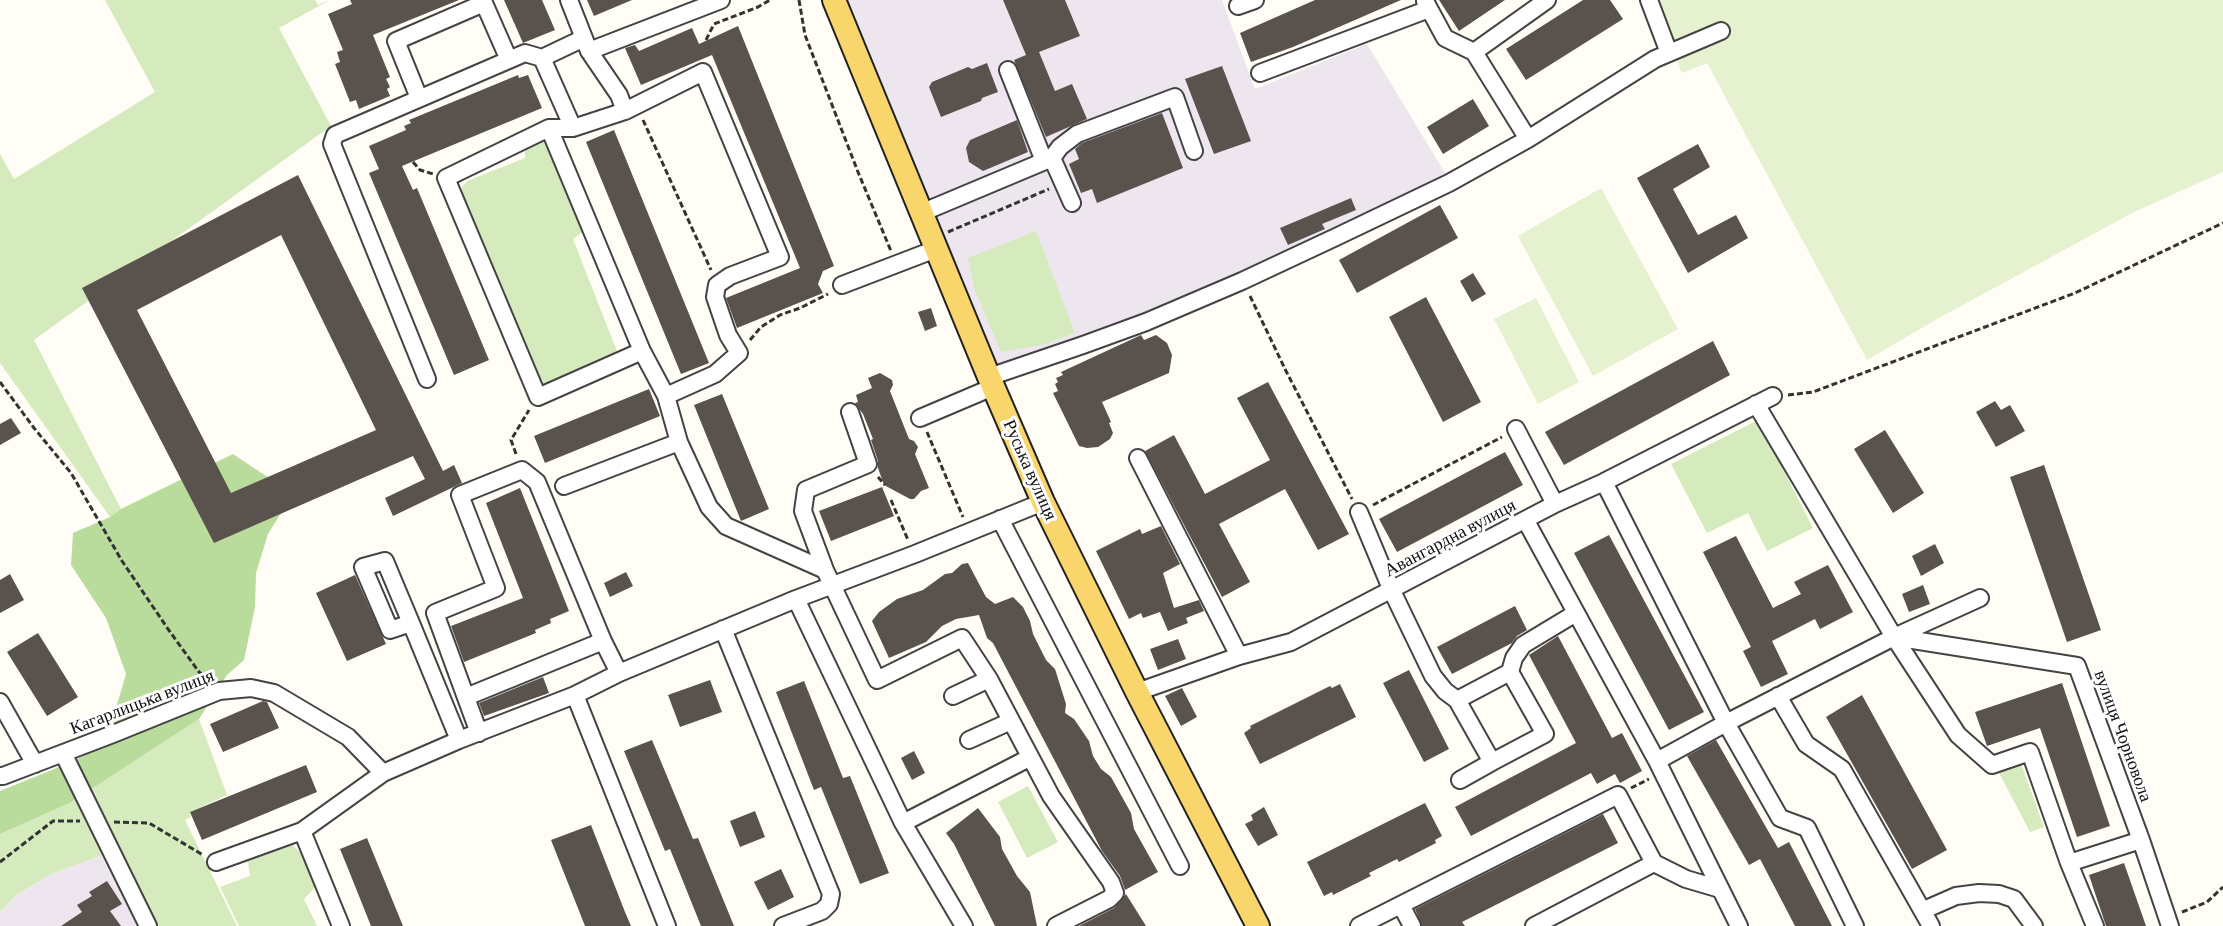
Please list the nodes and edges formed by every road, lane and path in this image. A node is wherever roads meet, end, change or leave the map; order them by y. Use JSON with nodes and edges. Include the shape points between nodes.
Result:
{"nodes":[{"id":1,"x":569,"y":0,"type":"edge"},
{"id":2,"x":721,"y":0,"type":"edge"},
{"id":3,"x":770,"y":0,"type":"edge"},
{"id":4,"x":799,"y":0,"type":"edge"},
{"id":5,"x":834,"y":0,"type":"edge"},
{"id":6,"x":1256,"y":0,"type":"edge"},
{"id":7,"x":1547,"y":0,"type":"edge"},
{"id":8,"x":1649,"y":0,"type":"edge"},
{"id":9,"x":1427,"y":5,"type":"edge"},
{"id":10,"x":1238,"y":6,"type":"dead end"},
{"id":11,"x":1721,"y":31,"type":"dead end"},
{"id":12,"x":705,"y":40,"type":"dead end"},
{"id":13,"x":586,"y":44,"type":"junction"},
{"id":14,"x":1474,"y":52,"type":"junction"},
{"id":15,"x":1669,"y":53,"type":"junction"},
{"id":16,"x":542,"y":58,"type":"junction"},
{"id":17,"x":509,"y":60,"type":"junction"},
{"id":18,"x":1008,"y":70,"type":"dead end"},
{"id":19,"x":1260,"y":73,"type":"dead end"},
{"id":20,"x":419,"y":98,"type":"junction"},
{"id":21,"x":631,"y":108,"type":"junction"},
{"id":22,"x":549,"y":128,"type":"junction"},
{"id":23,"x":573,"y":128,"type":"junction"},
{"id":24,"x":1528,"y":139,"type":"junction"},
{"id":25,"x":1194,"y":151,"type":"dead end"},
{"id":26,"x":1048,"y":159,"type":"junction"},
{"id":27,"x":413,"y":162,"type":"dead end"},
{"id":28,"x":446,"y":178,"type":"junction"},
{"id":29,"x":1063,"y":183,"type":"junction"},
{"id":30,"x":1072,"y":203,"type":"dead end"},
{"id":31,"x":921,"y":213,"type":"junction"},
{"id":32,"x":2223,"y":224,"type":"edge"},
{"id":33,"x":941,"y":241,"type":"junction"},
{"id":34,"x":897,"y":264,"type":"junction"},
{"id":35,"x":1242,"y":281,"type":"junction"},
{"id":36,"x":717,"y":285,"type":"junction"},
{"id":37,"x":842,"y":285,"type":"joint"},
{"id":38,"x":642,"y":351,"type":"junction"},
{"id":39,"x":739,"y":352,"type":"junction"},
{"id":40,"x":428,"y":379,"type":"dead end"},
{"id":41,"x":0,"y":382,"type":"edge"},
{"id":42,"x":991,"y":382,"type":"junction"},
{"id":43,"x":666,"y":396,"type":"junction"},
{"id":44,"x":1773,"y":396,"type":"joint"},
{"id":45,"x":538,"y":397,"type":"junction"},
{"id":46,"x":1756,"y":404,"type":"junction"},
{"id":47,"x":850,"y":412,"type":"dead end"},
{"id":48,"x":922,"y":423,"type":"joint"},
{"id":49,"x":1516,"y":429,"type":"joint"},
{"id":50,"x":679,"y":442,"type":"junction"},
{"id":51,"x":1138,"y":458,"type":"dead end"},
{"id":52,"x":522,"y":470,"type":"junction"},
{"id":53,"x":1604,"y":482,"type":"junction"},
{"id":54,"x":564,"y":486,"type":"dead end"},
{"id":55,"x":891,"y":500,"type":"dead end"},
{"id":56,"x":1043,"y":502,"type":"junction"},
{"id":57,"x":1555,"y":504,"type":"junction"},
{"id":58,"x":1359,"y":512,"type":"junction"},
{"id":59,"x":1000,"y":519,"type":"junction"},
{"id":60,"x":1526,"y":521,"type":"junction"},
{"id":61,"x":969,"y":532,"type":"junction"},
{"id":62,"x":915,"y":554,"type":"junction"},
{"id":63,"x":829,"y":578,"type":"junction"},
{"id":64,"x":1392,"y":591,"type":"junction"},
{"id":65,"x":1980,"y":598,"type":"dead end"},
{"id":66,"x":796,"y":599,"type":"junction"},
{"id":67,"x":1576,"y":613,"type":"junction"},
{"id":68,"x":411,"y":623,"type":"dead end"},
{"id":69,"x":723,"y":629,"type":"junction"},
{"id":70,"x":1894,"y":637,"type":"junction"},
{"id":71,"x":603,"y":641,"type":"junction"},
{"id":72,"x":1239,"y":656,"type":"junction"},
{"id":73,"x":1510,"y":672,"type":"junction"},
{"id":74,"x":619,"y":673,"type":"junction"},
{"id":75,"x":989,"y":679,"type":"junction"},
{"id":76,"x":219,"y":691,"type":"junction"},
{"id":77,"x":1137,"y":692,"type":"junction"},
{"id":78,"x":575,"y":695,"type":"junction"},
{"id":79,"x":952,"y":696,"type":"dead end"},
{"id":80,"x":1778,"y":696,"type":"junction"},
{"id":81,"x":466,"y":697,"type":"junction"},
{"id":82,"x":1457,"y":700,"type":"junction"},
{"id":83,"x":0,"y":702,"type":"edge"},
{"id":84,"x":1011,"y":721,"type":"junction"},
{"id":85,"x":1726,"y":723,"type":"junction"},
{"id":86,"x":480,"y":733,"type":"junction"},
{"id":87,"x":459,"y":740,"type":"junction"},
{"id":88,"x":969,"y":740,"type":"dead end"},
{"id":89,"x":63,"y":753,"type":"junction"},
{"id":90,"x":1029,"y":758,"type":"junction"},
{"id":91,"x":1492,"y":762,"type":"junction"},
{"id":92,"x":35,"y":764,"type":"junction"},
{"id":93,"x":1659,"y":767,"type":"junction"},
{"id":94,"x":383,"y":773,"type":"junction"},
{"id":95,"x":0,"y":776,"type":"edge"},
{"id":96,"x":1460,"y":780,"type":"dead end"},
{"id":97,"x":1618,"y":795,"type":"junction"},
{"id":98,"x":903,"y":823,"type":"junction"},
{"id":99,"x":302,"y":831,"type":"junction"},
{"id":100,"x":2141,"y":840,"type":"junction"},
{"id":101,"x":216,"y":862,"type":"dead end"},
{"id":102,"x":1654,"y":862,"type":"junction"},
{"id":103,"x":2069,"y":862,"type":"junction"},
{"id":104,"x":1180,"y":866,"type":"dead end"},
{"id":105,"x":2223,"y":887,"type":"edge"},
{"id":106,"x":1720,"y":890,"type":"junction"},
{"id":107,"x":1401,"y":905,"type":"junction"},
{"id":108,"x":1924,"y":910,"type":"junction"},
{"id":109,"x":2169,"y":921,"type":"edge"},
{"id":110,"x":340,"y":925,"type":"edge"},
{"id":111,"x":1256,"y":925,"type":"edge"},
{"id":112,"x":148,"y":926,"type":"edge"},
{"id":113,"x":667,"y":926,"type":"edge"},
{"id":114,"x":783,"y":926,"type":"edge"},
{"id":115,"x":964,"y":926,"type":"edge"},
{"id":116,"x":1056,"y":926,"type":"edge"},
{"id":117,"x":1359,"y":926,"type":"edge"},
{"id":118,"x":1412,"y":926,"type":"edge"},
{"id":119,"x":1534,"y":926,"type":"edge"},
{"id":120,"x":1739,"y":926,"type":"edge"},
{"id":121,"x":1855,"y":926,"type":"edge"},
{"id":122,"x":1931,"y":926,"type":"edge"},
{"id":123,"x":2034,"y":926,"type":"edge"},
{"id":124,"x":2096,"y":926,"type":"edge"}],
"edges":[{"from":1,"to":13,"type":"street"},
{"from":2,"to":13,"type":"street"},
{"from":3,"to":12,"type":"path","via":[[714,24]]},
{"from":4,"to":34,"type":"path","via":[[805,35]]},
{"from":5,"to":31,"type":"main road","name":"Руська вулиця"},
{"from":6,"to":10,"type":"street"},
{"from":7,"to":14,"type":"street"},
{"from":8,"to":15,"type":"street"},
{"from":9,"to":14,"type":"street","via":[[1445,38]]},
{"from":9,"to":19,"type":"street"},
{"from":11,"to":15,"type":"street"},
{"from":13,"to":16,"type":"street"},
{"from":13,"to":21,"type":"street"},
{"from":14,"to":24,"type":"street"},
{"from":15,"to":24,"type":"street"},
{"from":16,"to":17,"type":"street","via":[[525,53]]},
{"from":16,"to":23,"type":"street"},
{"from":17,"to":20,"type":"street"},
{"from":17,"to":20,"type":"street","via":[[484,3],[396,41]]},
{"from":18,"to":26,"type":"street"},
{"from":20,"to":40,"type":"street","via":[[335,135],[332,144]]},
{"from":21,"to":23,"type":"street"},
{"from":21,"to":36,"type":"path"},
{"from":21,"to":36,"type":"street","via":[[703,72],[780,257]]},
{"from":22,"to":23,"type":"street"},
{"from":22,"to":28,"type":"street"},
{"from":22,"to":38,"type":"street"},
{"from":24,"to":35,"type":"street","via":[[1449,183]]},
{"from":25,"to":26,"type":"street","via":[[1175,97],[1077,134]]},
{"from":26,"to":29,"type":"street"},
{"from":26,"to":31,"type":"street"},
{"from":27,"to":28,"type":"path","via":[[420,170]]},
{"from":28,"to":45,"type":"street"},
{"from":29,"to":30,"type":"street"},
{"from":29,"to":33,"type":"path"},
{"from":31,"to":33,"type":"main road","name":"Руська вулиця"},
{"from":32,"to":44,"type":"path","via":[[2075,293],[1888,366],[1813,392]]},
{"from":33,"to":34,"type":"street"},
{"from":33,"to":42,"type":"main road","name":"Руська вулиця"},
{"from":34,"to":37,"type":"street"},
{"from":35,"to":42,"type":"street"},
{"from":35,"to":58,"type":"path"},
{"from":36,"to":39,"type":"street","via":[[715,297],[728,335]]},
{"from":37,"to":39,"type":"path","via":[[761,327]]},
{"from":38,"to":43,"type":"street"},
{"from":38,"to":45,"type":"street"},
{"from":39,"to":43,"type":"street","via":[[716,374]]},
{"from":41,"to":76,"type":"path","via":[[71,473],[122,561],[168,629],[199,672]]},
{"from":42,"to":48,"type":"street"},
{"from":42,"to":56,"type":"main road","name":"Руська вулиця"},
{"from":43,"to":50,"type":"street"},
{"from":44,"to":46,"type":"street","name":"Авангардна вулиця"},
{"from":45,"to":52,"type":"path","via":[[511,440]]},
{"from":46,"to":53,"type":"street","name":"Авангардна вулиця"},
{"from":46,"to":70,"type":"street"},
{"from":47,"to":63,"type":"street","via":[[868,464],[807,490],[803,511]]},
{"from":48,"to":61,"type":"path"},
{"from":49,"to":57,"type":"street"},
{"from":49,"to":58,"type":"path"},
{"from":50,"to":54,"type":"street"},
{"from":50,"to":63,"type":"street","via":[[709,507],[726,526]]},
{"from":51,"to":72,"type":"street"},
{"from":52,"to":71,"type":"street","via":[[537,482]]},
{"from":52,"to":81,"type":"street","via":[[460,495],[496,588],[435,613]]},
{"from":53,"to":57,"type":"street","name":"Авангардна вулиця"},
{"from":53,"to":85,"type":"street"},
{"from":55,"to":62,"type":"path"},
{"from":56,"to":59,"type":"street"},
{"from":56,"to":77,"type":"main road","name":"Руська вулиця"},
{"from":57,"to":60,"type":"street","name":"Авангардна вулиця"},
{"from":58,"to":64,"type":"street"},
{"from":59,"to":61,"type":"street"},
{"from":59,"to":104,"type":"street"},
{"from":60,"to":64,"type":"street","name":"Авангардна вулиця"},
{"from":60,"to":67,"type":"street"},
{"from":61,"to":62,"type":"street"},
{"from":62,"to":63,"type":"street"},
{"from":63,"to":66,"type":"street"},
{"from":63,"to":75,"type":"street","via":[[877,680],[962,638]]},
{"from":64,"to":72,"type":"street","name":"Авангардна вулиця","via":[[1292,642]]},
{"from":64,"to":82,"type":"street","via":[[1433,676]]},
{"from":65,"to":70,"type":"street"},
{"from":66,"to":69,"type":"street"},
{"from":66,"to":98,"type":"street"},
{"from":67,"to":73,"type":"street","via":[[1522,645]]},
{"from":67,"to":93,"type":"street"},
{"from":68,"to":87,"type":"street"},
{"from":69,"to":74,"type":"street"},
{"from":69,"to":114,"type":"street","via":[[831,894],[822,911]]},
{"from":70,"to":80,"type":"street"},
{"from":70,"to":100,"type":"street","name":"вулиця Чорновола","via":[[2077,666]]},
{"from":70,"to":103,"type":"street","via":[[1958,735],[1992,765],[2030,752]]},
{"from":71,"to":74,"type":"street"},
{"from":71,"to":81,"type":"street"},
{"from":72,"to":77,"type":"street","name":"Авангардна вулиця"},
{"from":73,"to":82,"type":"street"},
{"from":73,"to":91,"type":"street","via":[[1545,734]]},
{"from":74,"to":78,"type":"street"},
{"from":75,"to":79,"type":"street"},
{"from":75,"to":84,"type":"street"},
{"from":76,"to":89,"type":"street","name":"Кагарлицька вулиця"},
{"from":76,"to":94,"type":"street","name":"Кагарлицька вулиця","via":[[251,688],[274,693],[348,737]]},
{"from":77,"to":111,"type":"main road","name":"Руська вулиця"},
{"from":78,"to":86,"type":"street"},
{"from":78,"to":113,"type":"street"},
{"from":80,"to":85,"type":"street"},
{"from":80,"to":108,"type":"street","via":[[1806,744],[1842,769]]},
{"from":81,"to":86,"type":"street"},
{"from":82,"to":91,"type":"street"},
{"from":83,"to":92,"type":"street"},
{"from":84,"to":88,"type":"street"},
{"from":84,"to":90,"type":"street"},
{"from":85,"to":93,"type":"street"},
{"from":85,"to":121,"type":"street","via":[[1780,818],[1807,828]]},
{"from":86,"to":87,"type":"street"},
{"from":87,"to":94,"type":"street"},
{"from":89,"to":92,"type":"street","name":"Кагарлицька вулиця"},
{"from":89,"to":112,"type":"street"},
{"from":90,"to":98,"type":"street"},
{"from":90,"to":116,"type":"street","via":[[1115,892],[1109,899]]},
{"from":91,"to":96,"type":"street"},
{"from":92,"to":95,"type":"street","name":"Кагарлицька вулиця"},
{"from":93,"to":97,"type":"path"},
{"from":93,"to":106,"type":"street"},
{"from":94,"to":99,"type":"street"},
{"from":97,"to":102,"type":"street"},
{"from":97,"to":107,"type":"street"},
{"from":98,"to":115,"type":"street"},
{"from":99,"to":101,"type":"street"},
{"from":99,"to":110,"type":"street"},
{"from":100,"to":103,"type":"street"},
{"from":100,"to":109,"type":"street","name":"вулиця Чорновола"},
{"from":102,"to":106,"type":"street","via":[[1686,879]]},
{"from":102,"to":119,"type":"street"},
{"from":103,"to":124,"type":"street"},
{"from":105,"to":109,"type":"path","via":[[2207,902]]},
{"from":106,"to":120,"type":"street"},
{"from":107,"to":117,"type":"street"},
{"from":107,"to":118,"type":"street"},
{"from":108,"to":122,"type":"street"},
{"from":108,"to":123,"type":"street","via":[[1956,896],[1999,894],[2014,899]]}]}
